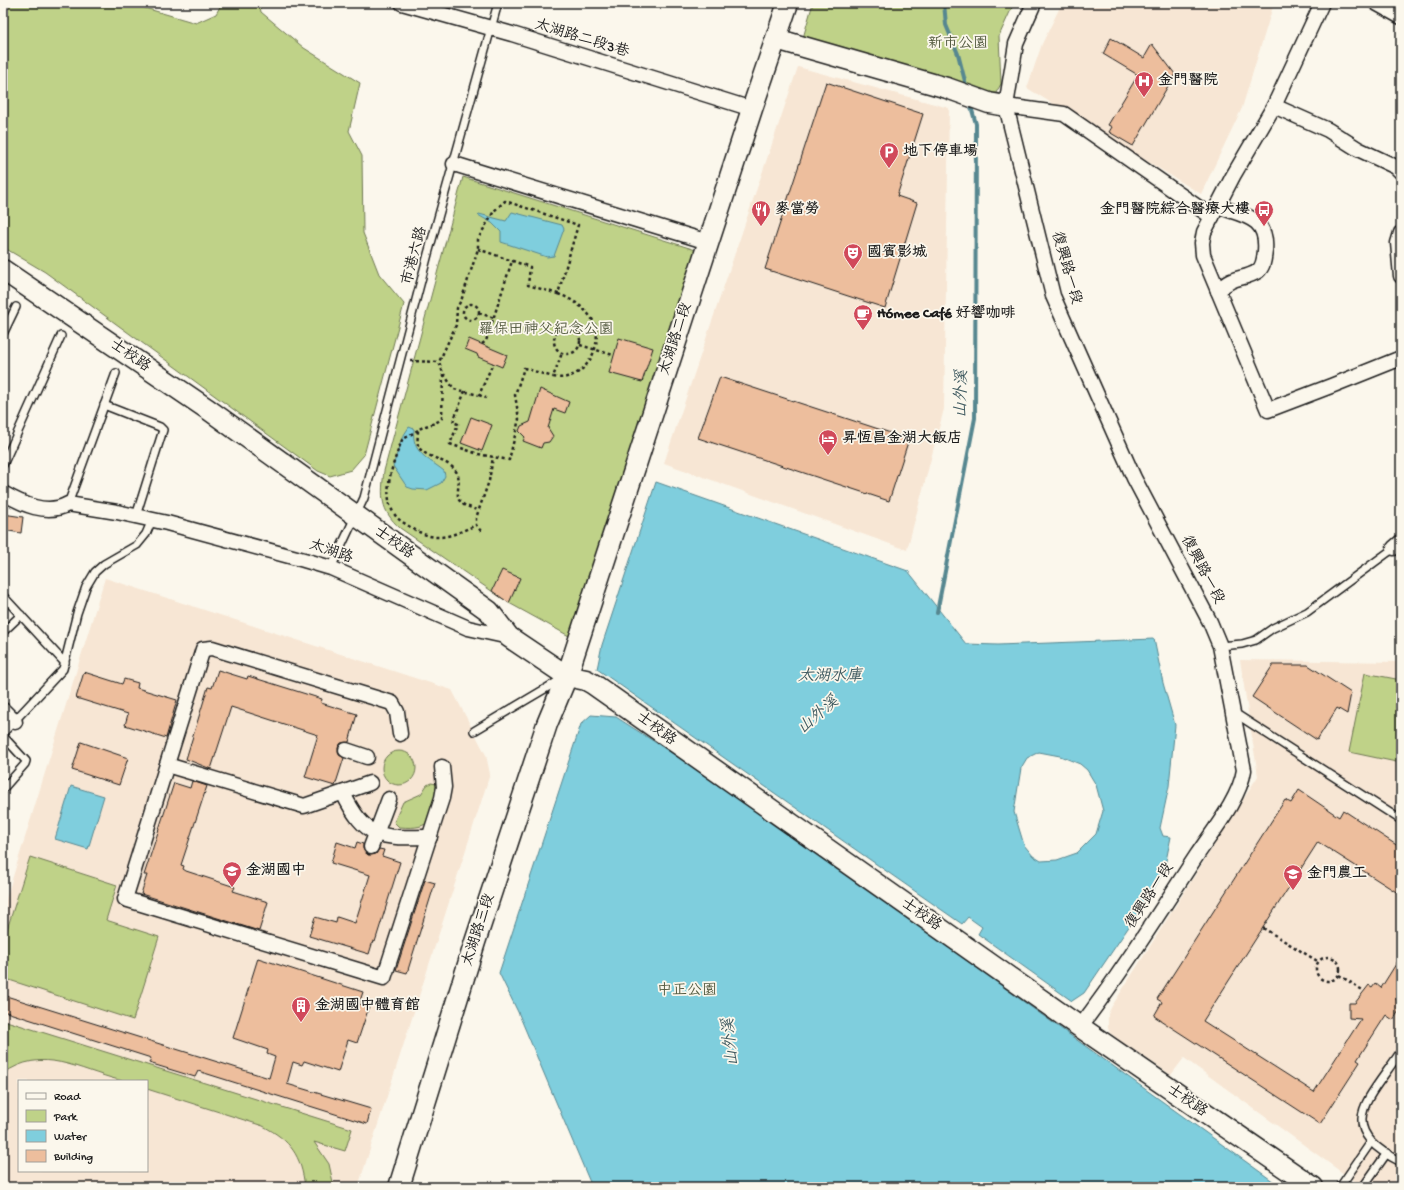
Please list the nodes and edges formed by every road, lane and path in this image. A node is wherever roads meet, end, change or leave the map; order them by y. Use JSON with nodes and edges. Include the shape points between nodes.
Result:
{"nodes":[{"id":1,"x":402,"y":3,"type":"edge"},
{"id":2,"x":498,"y":3,"type":"edge"},
{"id":3,"x":788,"y":3,"type":"edge"},
{"id":4,"x":1034,"y":3,"type":"edge"},
{"id":5,"x":1322,"y":3,"type":"edge"},
{"id":6,"x":1376,"y":3,"type":"edge"},
{"id":7,"x":1401,"y":17,"type":"edge"},
{"id":8,"x":492,"y":29,"type":"junction"},
{"id":9,"x":776,"y":39,"type":"junction"},
{"id":10,"x":998,"y":105,"type":"junction"},
{"id":11,"x":1274,"y":106,"type":"junction"},
{"id":12,"x":752,"y":109,"type":"junction"},
{"id":13,"x":454,"y":164,"type":"junction"},
{"id":14,"x":1401,"y":172,"type":"edge"},
{"id":15,"x":1215,"y":211,"type":"junction"},
{"id":16,"x":1401,"y":233,"type":"edge"},
{"id":17,"x":708,"y":242,"type":"junction"},
{"id":18,"x":478,"y":249,"type":"junction"},
{"id":19,"x":512,"y":261,"type":"junction"},
{"id":20,"x":3,"y":270,"type":"edge"},
{"id":21,"x":1401,"y":276,"type":"edge"},
{"id":22,"x":1218,"y":291,"type":"junction"},
{"id":23,"x":558,"y":294,"type":"junction"},
{"id":24,"x":16,"y":307,"type":"dead end"},
{"id":25,"x":479,"y":313,"type":"junction"},
{"id":26,"x":494,"y":318,"type":"junction"},
{"id":27,"x":3,"y":334,"type":"edge"},
{"id":28,"x":61,"y":336,"type":"dead end"},
{"id":29,"x":482,"y":344,"type":"dead end"},
{"id":30,"x":580,"y":345,"type":"junction"},
{"id":31,"x":594,"y":350,"type":"junction"},
{"id":32,"x":562,"y":353,"type":"junction"},
{"id":33,"x":613,"y":355,"type":"dead end"},
{"id":34,"x":1401,"y":358,"type":"edge"},
{"id":35,"x":409,"y":361,"type":"dead end"},
{"id":36,"x":439,"y":362,"type":"junction"},
{"id":37,"x":492,"y":363,"type":"dead end"},
{"id":38,"x":116,"y":373,"type":"dead end"},
{"id":39,"x":443,"y":374,"type":"junction"},
{"id":40,"x":553,"y":377,"type":"junction"},
{"id":41,"x":465,"y":391,"type":"junction"},
{"id":42,"x":479,"y":396,"type":"junction"},
{"id":43,"x":486,"y":398,"type":"dead end"},
{"id":44,"x":104,"y":405,"type":"junction"},
{"id":45,"x":418,"y":430,"type":"junction"},
{"id":46,"x":493,"y":457,"type":"junction"},
{"id":47,"x":3,"y":465,"type":"edge"},
{"id":48,"x":3,"y":493,"type":"edge"},
{"id":49,"x":68,"y":504,"type":"junction"},
{"id":50,"x":479,"y":511,"type":"junction"},
{"id":51,"x":355,"y":515,"type":"junction"},
{"id":52,"x":136,"y":516,"type":"junction"},
{"id":53,"x":152,"y":520,"type":"junction"},
{"id":54,"x":476,"y":525,"type":"junction"},
{"id":55,"x":481,"y":531,"type":"dead end"},
{"id":56,"x":1397,"y":545,"type":"edge"},
{"id":57,"x":331,"y":568,"type":"junction"},
{"id":58,"x":3,"y":596,"type":"edge"},
{"id":59,"x":20,"y":615,"type":"junction"},
{"id":60,"x":3,"y":632,"type":"edge"},
{"id":61,"x":509,"y":637,"type":"junction"},
{"id":62,"x":1220,"y":646,"type":"junction"},
{"id":63,"x":65,"y":663,"type":"junction"},
{"id":64,"x":567,"y":676,"type":"junction"},
{"id":65,"x":3,"y":710,"type":"edge"},
{"id":66,"x":1233,"y":712,"type":"junction"},
{"id":67,"x":15,"y":722,"type":"junction"},
{"id":68,"x":474,"y":731,"type":"dead end"},
{"id":69,"x":3,"y":734,"type":"edge"},
{"id":70,"x":400,"y":734,"type":"dead end"},
{"id":71,"x":346,"y":750,"type":"dead end"},
{"id":72,"x":367,"y":757,"type":"dead end"},
{"id":73,"x":167,"y":765,"type":"junction"},
{"id":74,"x":442,"y":767,"type":"dead end"},
{"id":75,"x":370,"y":783,"type":"dead end"},
{"id":76,"x":3,"y":789,"type":"edge"},
{"id":77,"x":343,"y":793,"type":"junction"},
{"id":78,"x":389,"y":799,"type":"dead end"},
{"id":79,"x":1401,"y":820,"type":"edge"},
{"id":80,"x":376,"y":833,"type":"junction"},
{"id":81,"x":430,"y":837,"type":"junction"},
{"id":82,"x":371,"y":847,"type":"dead end"},
{"id":83,"x":1263,"y":928,"type":"dead end"},
{"id":84,"x":1319,"y":962,"type":"junction"},
{"id":85,"x":1339,"y":975,"type":"junction"},
{"id":86,"x":1364,"y":991,"type":"dead end"},
{"id":87,"x":1080,"y":1027,"type":"junction"},
{"id":88,"x":1401,"y":1056,"type":"edge"},
{"id":89,"x":1371,"y":1142,"type":"junction"},
{"id":90,"x":1387,"y":1153,"type":"junction"},
{"id":91,"x":1401,"y":1162,"type":"edge"},
{"id":92,"x":399,"y":1187,"type":"edge"},
{"id":93,"x":1313,"y":1187,"type":"edge"},
{"id":94,"x":1340,"y":1187,"type":"edge"},
{"id":95,"x":1363,"y":1187,"type":"edge"}],
"edges":[{"from":1,"to":8,"type":"street","name":"太湖路二段3巷"},
{"from":2,"to":8,"type":"lane","name":"市港六路"},
{"from":3,"to":9,"type":"street","name":"太湖路二段"},
{"from":4,"to":10,"type":"street","via":[[1016,44]]},
{"from":5,"to":11,"type":"street"},
{"from":6,"to":7,"type":"street"},
{"from":8,"to":12,"type":"street","name":"太湖路二段3巷"},
{"from":8,"to":13,"type":"lane","name":"市港六路"},
{"from":9,"to":10,"type":"street"},
{"from":9,"to":12,"type":"street","name":"太湖路二段"},
{"from":10,"to":15,"type":"street","via":[[1064,114]]},
{"from":10,"to":62,"type":"street","name":"復興路一段","via":[[1053,296],[1134,478],[1210,622]]},
{"from":11,"to":14,"type":"street","via":[[1328,130]]},
{"from":11,"to":15,"type":"street"},
{"from":12,"to":17,"type":"street","name":"太湖路二段"},
{"from":13,"to":17,"type":"street"},
{"from":13,"to":51,"type":"lane","name":"市港六路","via":[[372,472],[364,498]]},
{"from":15,"to":22,"type":"street","via":[[1204,232],[1202,243],[1203,255]]},
{"from":15,"to":22,"type":"street","via":[[1253,220],[1264,231],[1266,239],[1263,265],[1258,270],[1233,278]]},
{"from":16,"to":21,"type":"street","via":[[1398,243]]},
{"from":17,"to":64,"type":"street","name":"太湖路二段"},
{"from":18,"to":19,"type":"path"},
{"from":18,"to":23,"type":"path","via":[[478,239],[494,211],[505,201],[578,225]]},
{"from":18,"to":36,"type":"path","via":[[457,308],[456,325]]},
{"from":19,"to":23,"type":"path","via":[[530,267],[528,285]]},
{"from":19,"to":26,"type":"path"},
{"from":20,"to":51,"type":"street","name":"士校路","via":[[209,410]]},
{"from":22,"to":34,"type":"street","via":[[1268,410]]},
{"from":23,"to":31,"type":"path","via":[[572,299],[592,320],[596,333]]},
{"from":24,"to":27,"type":"lane"},
{"from":25,"to":25,"type":"path","via":[[473,304],[465,306],[463,311],[465,318],[470,321],[475,320]]},
{"from":25,"to":26,"type":"path"},
{"from":26,"to":29,"type":"path","via":[[486,341]]},
{"from":28,"to":47,"type":"lane"},
{"from":30,"to":31,"type":"path"},
{"from":30,"to":32,"type":"path","via":[[570,354]]},
{"from":30,"to":32,"type":"path","via":[[580,336],[574,329],[561,328],[555,335],[554,343]]},
{"from":31,"to":33,"type":"path"},
{"from":31,"to":40,"type":"path","via":[[583,369],[572,375]]},
{"from":32,"to":40,"type":"path"},
{"from":35,"to":36,"type":"path"},
{"from":36,"to":39,"type":"path"},
{"from":37,"to":42,"type":"path"},
{"from":38,"to":44,"type":"lane"},
{"from":39,"to":41,"type":"path","via":[[454,389]]},
{"from":39,"to":45,"type":"path","via":[[442,418]]},
{"from":40,"to":46,"type":"path","via":[[524,368],[515,395],[518,419],[509,460]]},
{"from":41,"to":42,"type":"path"},
{"from":41,"to":46,"type":"path","via":[[453,422],[458,424],[450,444]]},
{"from":42,"to":43,"type":"path"},
{"from":44,"to":49,"type":"lane"},
{"from":44,"to":52,"type":"lane","via":[[163,430]]},
{"from":45,"to":50,"type":"path","via":[[417,444],[420,451],[448,463],[456,470],[459,477],[459,500]]},
{"from":45,"to":54,"type":"path","via":[[402,440],[391,473],[389,491],[392,510],[401,521],[424,536],[438,538],[459,533]]},
{"from":46,"to":50,"type":"path","via":[[489,481]]},
{"from":48,"to":49,"type":"street","via":[[23,504],[44,508],[59,508]]},
{"from":49,"to":52,"type":"street","name":"太湖路"},
{"from":50,"to":54,"type":"path"},
{"from":51,"to":57,"type":"lane","name":"市港六路"},
{"from":51,"to":61,"type":"street","name":"士校路","via":[[489,611]]},
{"from":52,"to":53,"type":"street","name":"太湖路"},
{"from":53,"to":57,"type":"street","name":"太湖路"},
{"from":53,"to":63,"type":"lane","via":[[146,534],[137,545],[95,572],[77,613]]},
{"from":54,"to":55,"type":"path"},
{"from":56,"to":62,"type":"lane","via":[[1307,612],[1256,640]]},
{"from":57,"to":61,"type":"street","name":"太湖路","via":[[468,628]]},
{"from":58,"to":59,"type":"lane"},
{"from":59,"to":60,"type":"lane"},
{"from":59,"to":63,"type":"lane"},
{"from":61,"to":64,"type":"street","name":"士校路"},
{"from":62,"to":66,"type":"street","name":"復興路一段"},
{"from":63,"to":67,"type":"lane","via":[[63,669]]},
{"from":64,"to":68,"type":"lane"},
{"from":64,"to":87,"type":"street","name":"士校路","via":[[593,684]]},
{"from":64,"to":92,"type":"street","name":"太湖路三段","via":[[550,717],[484,913]]},
{"from":65,"to":67,"type":"street"},
{"from":66,"to":79,"type":"lane"},
{"from":66,"to":87,"type":"street","name":"復興路一段","via":[[1244,770],[1242,781],[1218,823],[1166,902],[1110,987]]},
{"from":67,"to":69,"type":"lane"},
{"from":69,"to":76,"type":"lane","via":[[26,761]]},
{"from":70,"to":73,"type":"street","via":[[397,712],[392,703],[212,648],[203,649]]},
{"from":71,"to":72,"type":"street"},
{"from":73,"to":77,"type":"street","via":[[304,806]]},
{"from":73,"to":81,"type":"street","via":[[125,899],[384,978]]},
{"from":74,"to":81,"type":"street","via":[[444,787]]},
{"from":75,"to":77,"type":"street"},
{"from":77,"to":80,"type":"street","via":[[353,814]]},
{"from":78,"to":80,"type":"street"},
{"from":80,"to":81,"type":"street","via":[[390,837]]},
{"from":80,"to":82,"type":"street"},
{"from":83,"to":84,"type":"path"},
{"from":84,"to":85,"type":"path","via":[[1329,957],[1336,960],[1340,967]]},
{"from":84,"to":85,"type":"path","via":[[1317,973],[1322,979],[1333,980]]},
{"from":85,"to":86,"type":"path"},
{"from":87,"to":93,"type":"street","name":"士校路"},
{"from":88,"to":89,"type":"lane","via":[[1398,1054],[1362,1110],[1363,1130]]},
{"from":89,"to":90,"type":"lane"},
{"from":89,"to":94,"type":"lane"},
{"from":90,"to":91,"type":"lane"},
{"from":90,"to":95,"type":"lane"}]}
